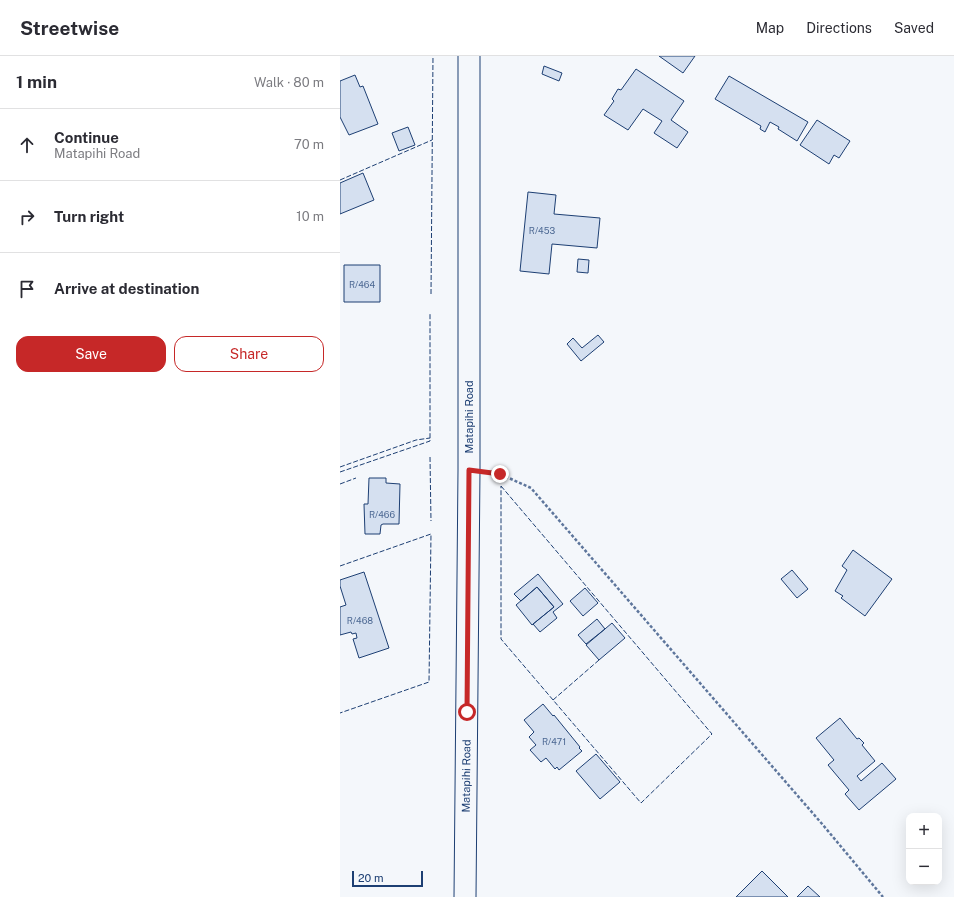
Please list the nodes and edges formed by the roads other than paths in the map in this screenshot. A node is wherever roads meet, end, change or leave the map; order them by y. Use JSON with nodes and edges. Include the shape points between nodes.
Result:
{"nodes":[{"id":1,"x":469,"y":56,"type":"edge"},
{"id":2,"x":465,"y":897,"type":"edge"}],
"edges":[{"from":1,"to":2,"type":"street","name":"Matapihi Road"}]}
